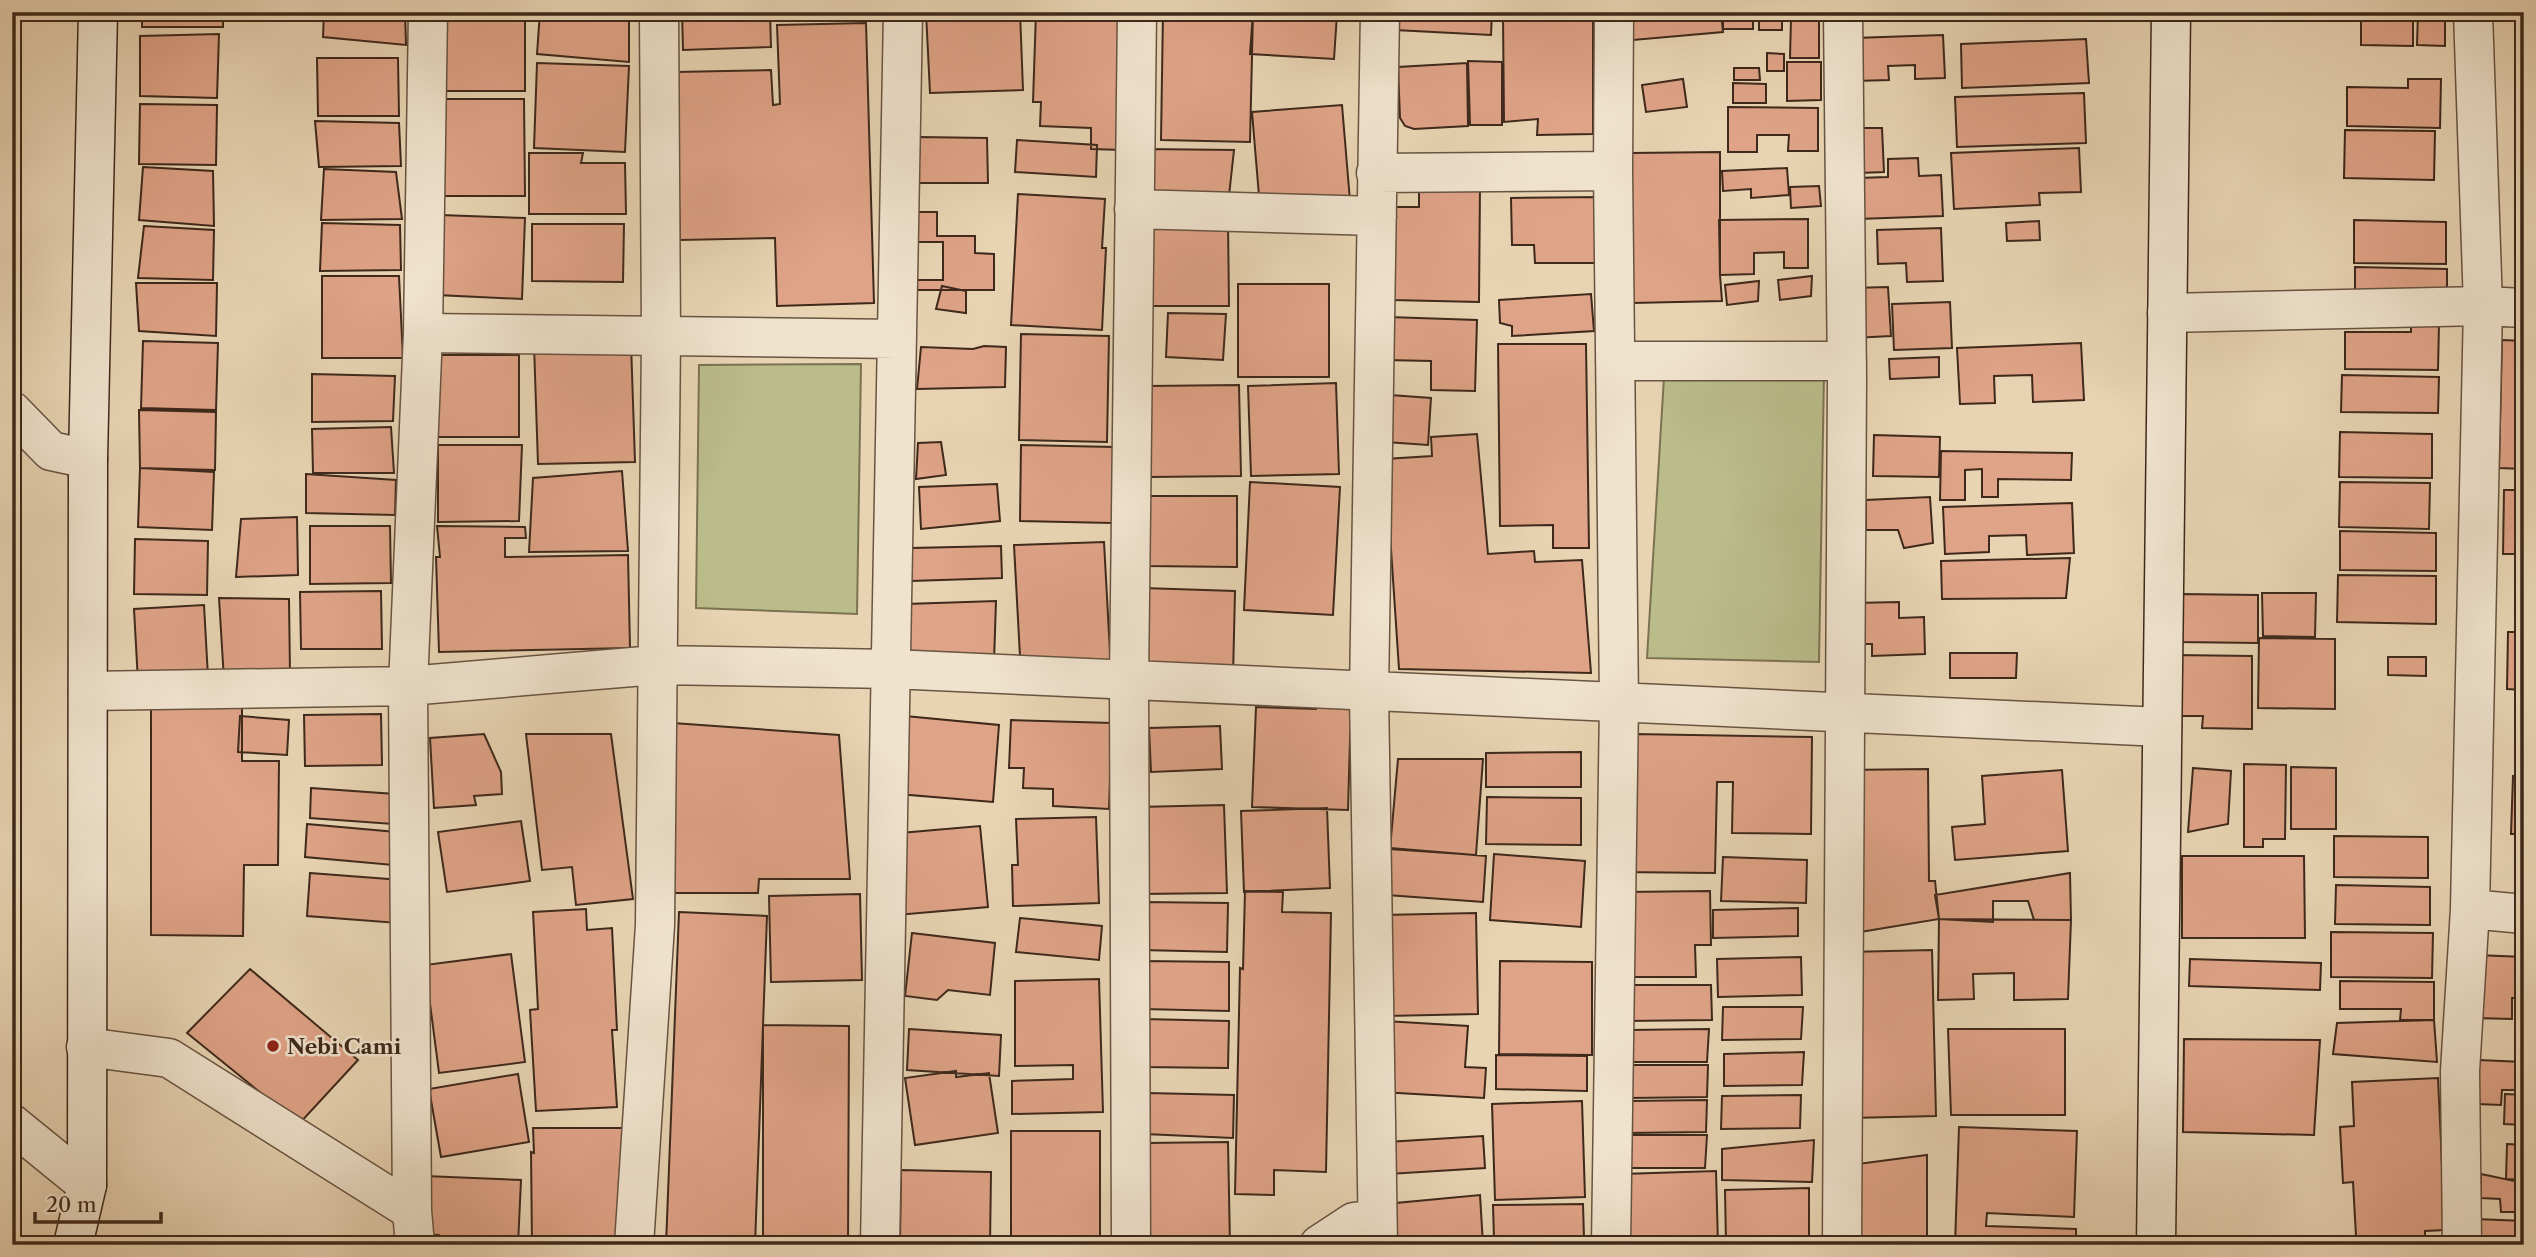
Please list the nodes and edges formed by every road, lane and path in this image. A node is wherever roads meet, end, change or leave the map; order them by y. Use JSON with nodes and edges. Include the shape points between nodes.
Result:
{"nodes":[{"id":1,"x":98,"y":12,"type":"edge"},
{"id":2,"x":428,"y":12,"type":"edge"},
{"id":3,"x":659,"y":12,"type":"edge"},
{"id":4,"x":903,"y":12,"type":"edge"},
{"id":5,"x":1137,"y":12,"type":"edge"},
{"id":6,"x":1380,"y":12,"type":"edge"},
{"id":7,"x":1614,"y":12,"type":"edge"},
{"id":8,"x":1843,"y":12,"type":"edge"},
{"id":9,"x":2171,"y":12,"type":"edge"},
{"id":10,"x":2473,"y":12,"type":"edge"},
{"id":11,"x":1613,"y":171,"type":"junction"},
{"id":12,"x":1376,"y":173,"type":"junction"},
{"id":13,"x":1135,"y":209,"type":"junction"},
{"id":14,"x":1377,"y":216,"type":"junction"},
{"id":15,"x":2483,"y":306,"type":"junction"},
{"id":16,"x":2524,"y":308,"type":"edge"},
{"id":17,"x":2167,"y":313,"type":"junction"},
{"id":18,"x":423,"y":333,"type":"junction"},
{"id":19,"x":661,"y":337,"type":"junction"},
{"id":20,"x":897,"y":339,"type":"junction"},
{"id":21,"x":1615,"y":360,"type":"junction"},
{"id":22,"x":1847,"y":361,"type":"junction"},
{"id":23,"x":12,"y":411,"type":"edge"},
{"id":24,"x":88,"y":459,"type":"junction"},
{"id":25,"x":656,"y":665,"type":"junction"},
{"id":26,"x":892,"y":669,"type":"junction"},
{"id":27,"x":1129,"y":681,"type":"junction"},
{"id":28,"x":408,"y":686,"type":"junction"},
{"id":29,"x":88,"y":691,"type":"junction"},
{"id":30,"x":1369,"y":692,"type":"junction"},
{"id":31,"x":1619,"y":703,"type":"junction"},
{"id":32,"x":1843,"y":713,"type":"junction"},
{"id":33,"x":2162,"y":727,"type":"junction"},
{"id":34,"x":2470,"y":909,"type":"junction"},
{"id":35,"x":2524,"y":914,"type":"edge"},
{"id":36,"x":86,"y":1047,"type":"junction"},
{"id":37,"x":12,"y":1124,"type":"edge"},
{"id":38,"x":87,"y":1185,"type":"junction"},
{"id":39,"x":414,"y":1228,"type":"edge"},
{"id":40,"x":1377,"y":1232,"type":"edge"},
{"id":41,"x":73,"y":1245,"type":"edge"},
{"id":42,"x":634,"y":1245,"type":"edge"},
{"id":43,"x":880,"y":1245,"type":"edge"},
{"id":44,"x":1131,"y":1245,"type":"edge"},
{"id":45,"x":1319,"y":1245,"type":"edge"},
{"id":46,"x":1611,"y":1245,"type":"edge"},
{"id":47,"x":1842,"y":1245,"type":"edge"},
{"id":48,"x":2156,"y":1245,"type":"edge"},
{"id":49,"x":2462,"y":1245,"type":"edge"}],
"edges":[{"from":1,"to":24,"type":"street"},
{"from":2,"to":18,"type":"street"},
{"from":3,"to":19,"type":"street"},
{"from":4,"to":20,"type":"street"},
{"from":5,"to":13,"type":"street"},
{"from":6,"to":12,"type":"street"},
{"from":7,"to":11,"type":"street"},
{"from":8,"to":22,"type":"street"},
{"from":9,"to":17,"type":"street"},
{"from":10,"to":15,"type":"street"},
{"from":11,"to":12,"type":"street"},
{"from":11,"to":21,"type":"street"},
{"from":12,"to":14,"type":"street"},
{"from":13,"to":14,"type":"street"},
{"from":13,"to":27,"type":"street"},
{"from":14,"to":30,"type":"street"},
{"from":15,"to":16,"type":"street"},
{"from":15,"to":17,"type":"street"},
{"from":15,"to":34,"type":"street"},
{"from":17,"to":33,"type":"street"},
{"from":18,"to":19,"type":"street"},
{"from":18,"to":28,"type":"street"},
{"from":19,"to":20,"type":"street"},
{"from":19,"to":25,"type":"street"},
{"from":20,"to":26,"type":"street"},
{"from":21,"to":22,"type":"street"},
{"from":21,"to":31,"type":"street"},
{"from":22,"to":32,"type":"street"},
{"from":23,"to":24,"type":"street","via":[[51,451]]},
{"from":24,"to":29,"type":"street"},
{"from":25,"to":26,"type":"street"},
{"from":25,"to":28,"type":"street"},
{"from":25,"to":42,"type":"street","via":[[655,925]]},
{"from":26,"to":27,"type":"street"},
{"from":26,"to":43,"type":"street"},
{"from":27,"to":30,"type":"street"},
{"from":27,"to":44,"type":"street"},
{"from":28,"to":29,"type":"street"},
{"from":28,"to":39,"type":"street"},
{"from":29,"to":36,"type":"street"},
{"from":30,"to":31,"type":"street"},
{"from":30,"to":40,"type":"street"},
{"from":31,"to":32,"type":"street"},
{"from":31,"to":46,"type":"street"},
{"from":32,"to":33,"type":"street"},
{"from":32,"to":47,"type":"street"},
{"from":33,"to":48,"type":"street"},
{"from":34,"to":35,"type":"street"},
{"from":34,"to":49,"type":"street","via":[[2460,1071]]},
{"from":36,"to":38,"type":"street"},
{"from":36,"to":39,"type":"street","via":[[170,1058]]},
{"from":37,"to":38,"type":"street"},
{"from":38,"to":41,"type":"street"},
{"from":40,"to":45,"type":"street","via":[[1354,1222]]}]}
